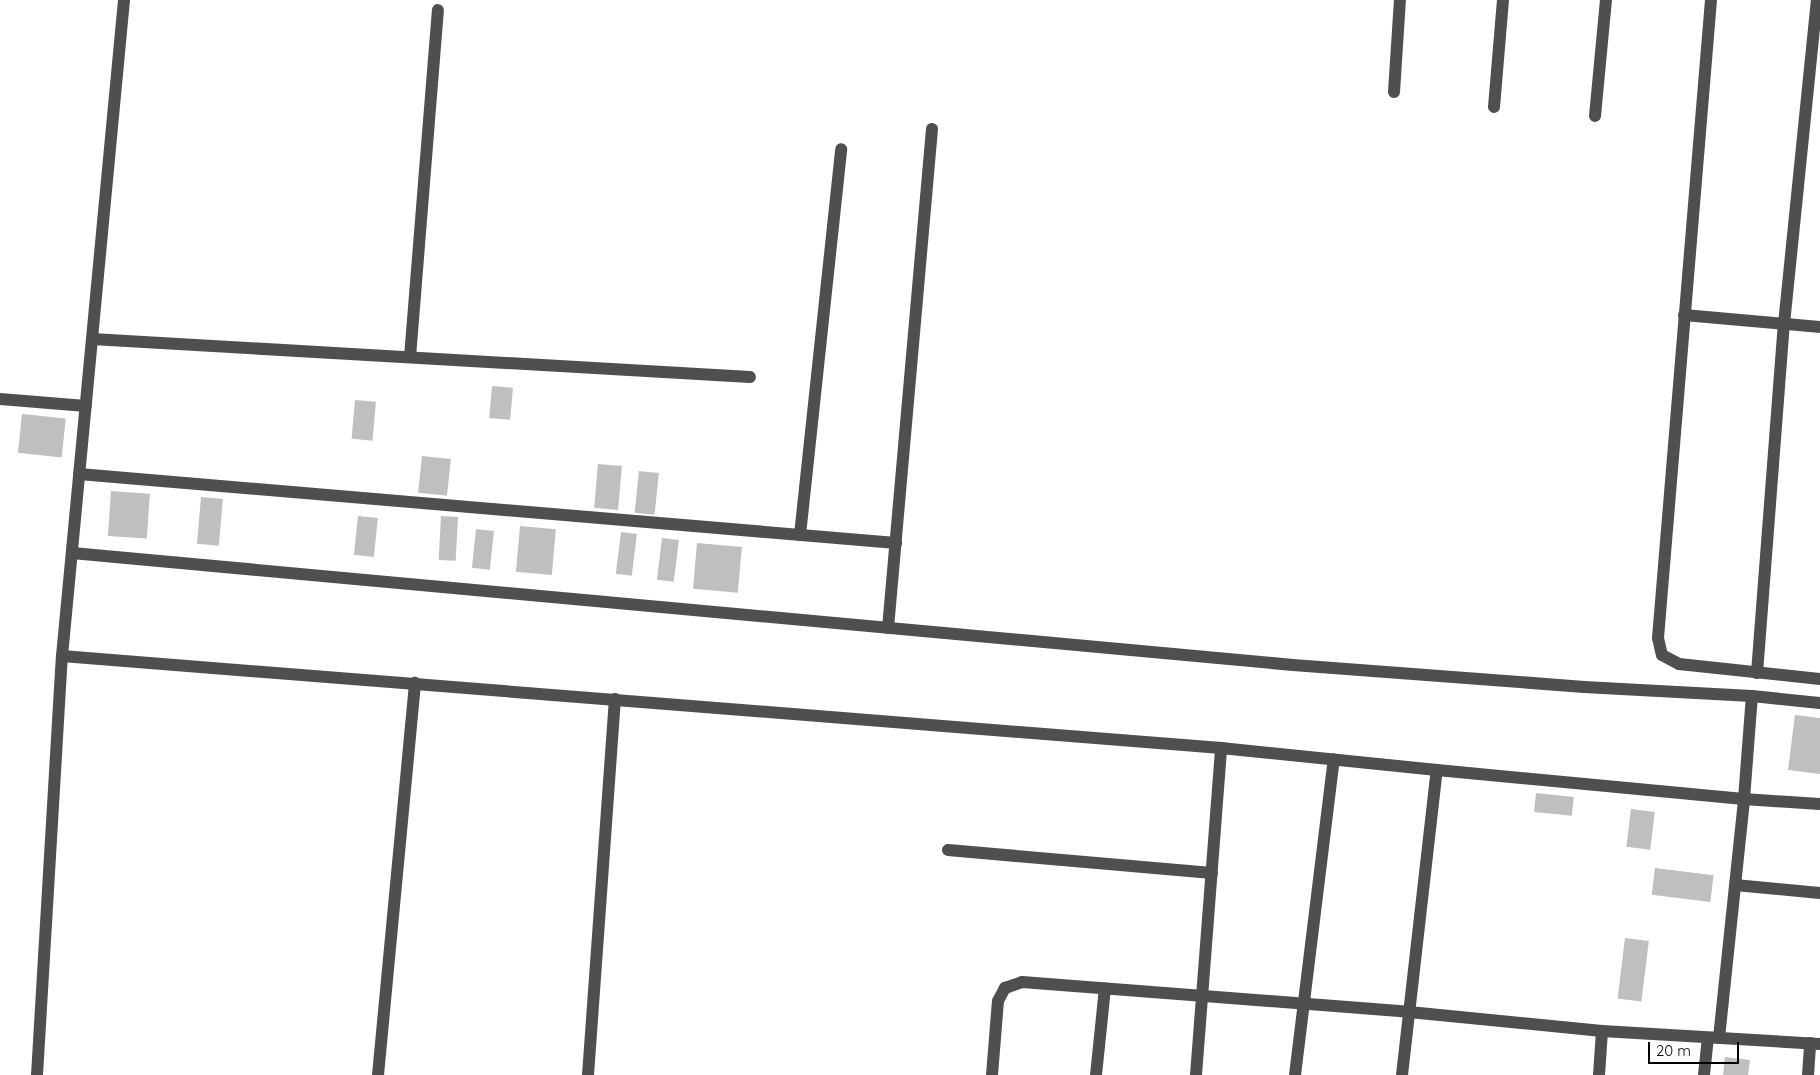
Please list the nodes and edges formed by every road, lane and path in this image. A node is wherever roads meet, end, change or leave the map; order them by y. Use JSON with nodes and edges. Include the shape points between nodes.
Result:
{"nodes":[{"id":1,"x":124,"y":0,"type":"edge"},
{"id":2,"x":1400,"y":0,"type":"edge"},
{"id":3,"x":1503,"y":0,"type":"edge"},
{"id":4,"x":1606,"y":0,"type":"edge"},
{"id":5,"x":1712,"y":0,"type":"edge"},
{"id":6,"x":1817,"y":0,"type":"edge"},
{"id":7,"x":438,"y":10,"type":"dead end"},
{"id":8,"x":1394,"y":92,"type":"dead end"},
{"id":9,"x":1494,"y":107,"type":"dead end"},
{"id":10,"x":1595,"y":116,"type":"dead end"},
{"id":11,"x":932,"y":129,"type":"dead end"},
{"id":12,"x":841,"y":149,"type":"dead end"},
{"id":13,"x":1684,"y":316,"type":"junction"},
{"id":14,"x":1784,"y":324,"type":"junction"},
{"id":15,"x":1820,"y":327,"type":"edge"},
{"id":16,"x":92,"y":339,"type":"junction"},
{"id":17,"x":410,"y":357,"type":"junction"},
{"id":18,"x":750,"y":377,"type":"dead end"},
{"id":19,"x":0,"y":399,"type":"edge"},
{"id":20,"x":86,"y":406,"type":"junction"},
{"id":21,"x":79,"y":474,"type":"junction"},
{"id":22,"x":800,"y":535,"type":"junction"},
{"id":23,"x":896,"y":543,"type":"junction"},
{"id":24,"x":72,"y":553,"type":"junction"},
{"id":25,"x":888,"y":628,"type":"junction"},
{"id":26,"x":62,"y":656,"type":"junction"},
{"id":27,"x":1757,"y":673,"type":"junction"},
{"id":28,"x":1820,"y":679,"type":"edge"},
{"id":29,"x":415,"y":683,"type":"junction"},
{"id":30,"x":1752,"y":696,"type":"junction"},
{"id":31,"x":615,"y":699,"type":"junction"},
{"id":32,"x":1820,"y":703,"type":"edge"},
{"id":33,"x":1221,"y":748,"type":"junction"},
{"id":34,"x":1334,"y":759,"type":"junction"},
{"id":35,"x":1437,"y":770,"type":"junction"},
{"id":36,"x":1744,"y":799,"type":"junction"},
{"id":37,"x":1820,"y":804,"type":"edge"},
{"id":38,"x":948,"y":850,"type":"dead end"},
{"id":39,"x":1212,"y":873,"type":"junction"},
{"id":40,"x":1735,"y":885,"type":"junction"},
{"id":41,"x":1820,"y":893,"type":"edge"},
{"id":42,"x":1105,"y":988,"type":"junction"},
{"id":43,"x":1202,"y":995,"type":"junction"},
{"id":44,"x":1304,"y":1004,"type":"junction"},
{"id":45,"x":1409,"y":1012,"type":"junction"},
{"id":46,"x":1602,"y":1031,"type":"junction"},
{"id":47,"x":1713,"y":1038,"type":"junction"},
{"id":48,"x":1815,"y":1044,"type":"edge"},
{"id":49,"x":37,"y":1075,"type":"edge"},
{"id":50,"x":378,"y":1075,"type":"edge"},
{"id":51,"x":588,"y":1075,"type":"edge"},
{"id":52,"x":992,"y":1075,"type":"edge"},
{"id":53,"x":1096,"y":1075,"type":"edge"},
{"id":54,"x":1196,"y":1075,"type":"edge"},
{"id":55,"x":1295,"y":1075,"type":"edge"},
{"id":56,"x":1402,"y":1075,"type":"edge"},
{"id":57,"x":1599,"y":1075,"type":"edge"},
{"id":58,"x":1704,"y":1075,"type":"edge"},
{"id":59,"x":1808,"y":1075,"type":"edge"}],
"edges":[{"from":1,"to":16,"type":"street"},
{"from":2,"to":8,"type":"street"},
{"from":3,"to":9,"type":"street"},
{"from":4,"to":10,"type":"street"},
{"from":5,"to":13,"type":"street"},
{"from":6,"to":14,"type":"street"},
{"from":7,"to":17,"type":"street"},
{"from":11,"to":23,"type":"street"},
{"from":12,"to":22,"type":"street"},
{"from":13,"to":14,"type":"street"},
{"from":13,"to":27,"type":"street","via":[[1658,638],[1662,654],[1679,664]]},
{"from":14,"to":15,"type":"street"},
{"from":14,"to":27,"type":"street"},
{"from":16,"to":17,"type":"street"},
{"from":16,"to":20,"type":"street"},
{"from":17,"to":18,"type":"street"},
{"from":19,"to":20,"type":"street"},
{"from":20,"to":21,"type":"street"},
{"from":21,"to":22,"type":"street"},
{"from":21,"to":24,"type":"street"},
{"from":22,"to":23,"type":"street"},
{"from":23,"to":25,"type":"street"},
{"from":24,"to":25,"type":"street"},
{"from":24,"to":26,"type":"street"},
{"from":25,"to":30,"type":"street","via":[[1293,665]]},
{"from":26,"to":29,"type":"street"},
{"from":26,"to":49,"type":"street"},
{"from":27,"to":28,"type":"street"},
{"from":29,"to":31,"type":"street"},
{"from":29,"to":50,"type":"street"},
{"from":30,"to":32,"type":"street"},
{"from":30,"to":36,"type":"street"},
{"from":31,"to":33,"type":"street"},
{"from":31,"to":51,"type":"street"},
{"from":33,"to":34,"type":"street"},
{"from":33,"to":39,"type":"street"},
{"from":34,"to":35,"type":"street"},
{"from":34,"to":44,"type":"street"},
{"from":35,"to":36,"type":"street"},
{"from":35,"to":45,"type":"street"},
{"from":36,"to":37,"type":"street"},
{"from":36,"to":40,"type":"street"},
{"from":38,"to":39,"type":"street"},
{"from":39,"to":43,"type":"street"},
{"from":40,"to":41,"type":"street"},
{"from":40,"to":47,"type":"street"},
{"from":42,"to":43,"type":"street"},
{"from":42,"to":52,"type":"street","via":[[1022,982],[1005,988],[998,1001]]},
{"from":42,"to":53,"type":"street"},
{"from":43,"to":44,"type":"street"},
{"from":43,"to":54,"type":"street"},
{"from":44,"to":45,"type":"street"},
{"from":44,"to":55,"type":"street"},
{"from":45,"to":46,"type":"street"},
{"from":45,"to":56,"type":"street"},
{"from":46,"to":47,"type":"street"},
{"from":46,"to":57,"type":"street"},
{"from":47,"to":48,"type":"street"},
{"from":47,"to":58,"type":"street"},
{"from":48,"to":59,"type":"street"}]}
